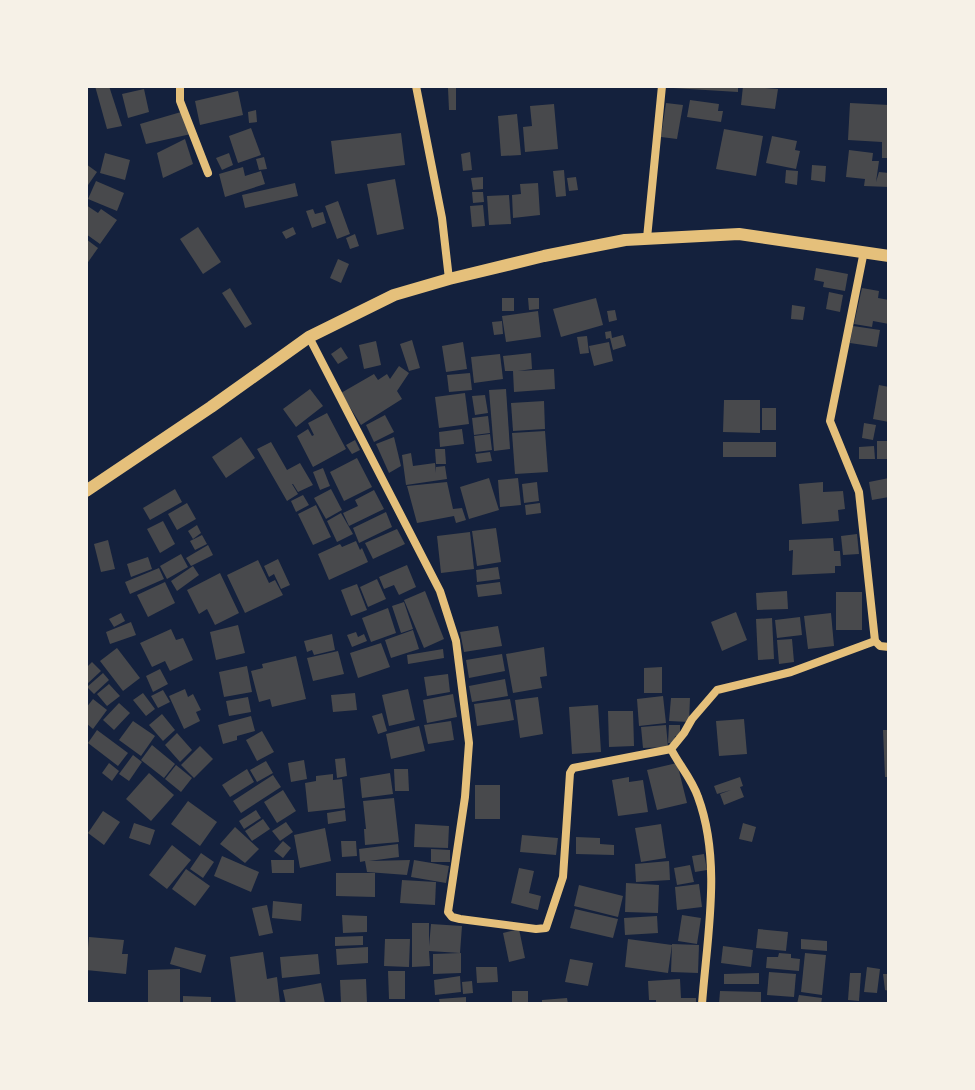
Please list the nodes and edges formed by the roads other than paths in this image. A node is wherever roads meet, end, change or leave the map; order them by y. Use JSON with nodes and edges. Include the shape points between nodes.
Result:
{"nodes":[{"id":1,"x":180,"y":86,"type":"edge"},
{"id":2,"x":416,"y":86,"type":"edge"},
{"id":3,"x":662,"y":86,"type":"edge"},
{"id":4,"x":208,"y":173,"type":"dead end"},
{"id":5,"x":647,"y":238,"type":"junction"},
{"id":6,"x":864,"y":251,"type":"junction"},
{"id":7,"x":889,"y":256,"type":"edge"},
{"id":8,"x":449,"y":279,"type":"junction"},
{"id":9,"x":309,"y":337,"type":"junction"},
{"id":10,"x":86,"y":491,"type":"edge"},
{"id":11,"x":875,"y":641,"type":"junction"},
{"id":12,"x":889,"y":647,"type":"edge"},
{"id":13,"x":671,"y":749,"type":"junction"},
{"id":14,"x":702,"y":1004,"type":"edge"}],
"edges":[{"from":1,"to":4,"type":"street","via":[[180,101]]},
{"from":2,"to":8,"type":"street"},
{"from":3,"to":5,"type":"street"},
{"from":5,"to":6,"type":"street","via":[[739,234]]},
{"from":5,"to":8,"type":"street"},
{"from":6,"to":7,"type":"street"},
{"from":6,"to":11,"type":"street","via":[[830,421],[859,492]]},
{"from":8,"to":9,"type":"street","via":[[394,295]]},
{"from":9,"to":10,"type":"street"},
{"from":9,"to":13,"type":"street","via":[[440,591],[456,641],[469,743],[450,915],[546,928],[563,877],[573,768]]},
{"from":11,"to":12,"type":"street"},
{"from":11,"to":13,"type":"street","via":[[791,672],[717,690]]},
{"from":13,"to":14,"type":"street","via":[[697,794],[707,829],[712,885]]}]}
